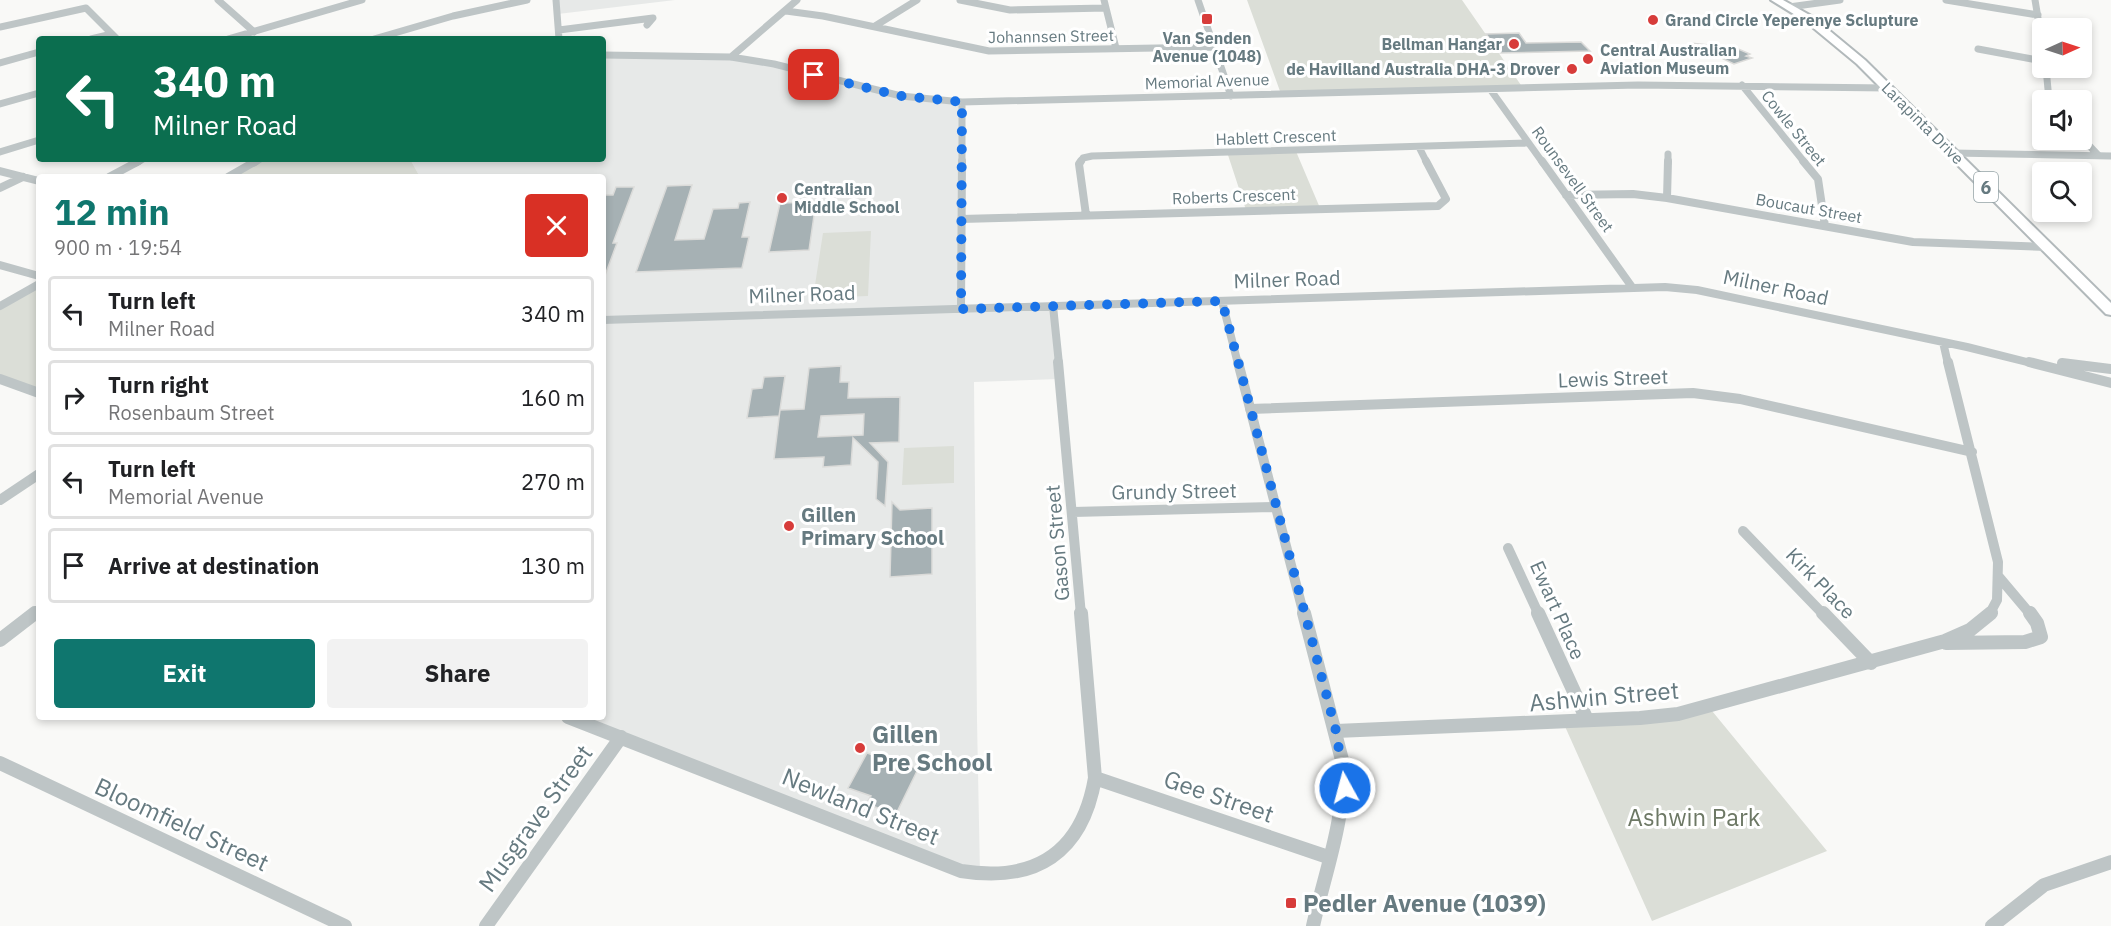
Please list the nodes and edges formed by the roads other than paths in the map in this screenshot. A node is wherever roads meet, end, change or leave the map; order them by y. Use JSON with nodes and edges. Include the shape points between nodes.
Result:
{"nodes":[{"id":1,"x":218,"y":0,"type":"edge"},
{"id":2,"x":362,"y":0,"type":"edge"},
{"id":3,"x":527,"y":0,"type":"edge"},
{"id":4,"x":556,"y":0,"type":"edge"},
{"id":5,"x":797,"y":0,"type":"edge"},
{"id":6,"x":917,"y":0,"type":"edge"},
{"id":7,"x":960,"y":0,"type":"edge"},
{"id":8,"x":1104,"y":0,"type":"edge"},
{"id":9,"x":1198,"y":0,"type":"edge"},
{"id":10,"x":1776,"y":0,"type":"edge"},
{"id":11,"x":1839,"y":0,"type":"edge"},
{"id":12,"x":1946,"y":0,"type":"edge"},
{"id":13,"x":2035,"y":0,"type":"edge"},
{"id":14,"x":1789,"y":7,"type":"junction"},
{"id":15,"x":1106,"y":8,"type":"junction"},
{"id":16,"x":786,"y":11,"type":"junction"},
{"id":17,"x":2038,"y":15,"type":"junction"},
{"id":18,"x":2038,"y":18,"type":"edge"},
{"id":19,"x":647,"y":26,"type":"dead end"},
{"id":20,"x":875,"y":26,"type":"junction"},
{"id":21,"x":0,"y":27,"type":"edge"},
{"id":22,"x":559,"y":30,"type":"junction"},
{"id":23,"x":254,"y":32,"type":"junction"},
{"id":24,"x":115,"y":36,"type":"edge"},
{"id":25,"x":239,"y":36,"type":"edge"},
{"id":26,"x":384,"y":36,"type":"edge"},
{"id":27,"x":559,"y":36,"type":"edge"},
{"id":28,"x":1213,"y":47,"type":"junction"},
{"id":29,"x":1116,"y":48,"type":"junction"},
{"id":30,"x":1978,"y":49,"type":"dead end"},
{"id":31,"x":36,"y":53,"type":"edge"},
{"id":32,"x":606,"y":55,"type":"edge"},
{"id":33,"x":732,"y":57,"type":"junction"},
{"id":34,"x":2032,"y":59,"type":"edge"},
{"id":35,"x":0,"y":63,"type":"edge"},
{"id":36,"x":1742,"y":85,"type":"junction"},
{"id":37,"x":1888,"y":88,"type":"junction"},
{"id":38,"x":1490,"y":89,"type":"junction"},
{"id":39,"x":36,"y":94,"type":"edge"},
{"id":40,"x":1231,"y":96,"type":"junction"},
{"id":41,"x":962,"y":102,"type":"junction"},
{"id":42,"x":0,"y":104,"type":"edge"},
{"id":43,"x":36,"y":141,"type":"edge"},
{"id":44,"x":1528,"y":143,"type":"junction"},
{"id":45,"x":1419,"y":147,"type":"junction"},
{"id":46,"x":2092,"y":149,"type":"edge"},
{"id":47,"x":0,"y":152,"type":"edge"},
{"id":48,"x":1953,"y":153,"type":"junction"},
{"id":49,"x":1668,"y":154,"type":"dead end"},
{"id":50,"x":2098,"y":155,"type":"junction"},
{"id":51,"x":2111,"y":156,"type":"edge"},
{"id":52,"x":137,"y":162,"type":"edge"},
{"id":53,"x":255,"y":162,"type":"edge"},
{"id":54,"x":0,"y":171,"type":"edge"},
{"id":55,"x":115,"y":174,"type":"edge"},
{"id":56,"x":233,"y":174,"type":"edge"},
{"id":57,"x":23,"y":177,"type":"junction"},
{"id":58,"x":36,"y":180,"type":"edge"},
{"id":59,"x":0,"y":188,"type":"edge"},
{"id":60,"x":1566,"y":195,"type":"junction"},
{"id":61,"x":1667,"y":198,"type":"junction"},
{"id":62,"x":1086,"y":215,"type":"junction"},
{"id":63,"x":961,"y":219,"type":"junction"},
{"id":64,"x":1825,"y":226,"type":"junction"},
{"id":65,"x":2047,"y":247,"type":"junction"},
{"id":66,"x":0,"y":265,"type":"edge"},
{"id":67,"x":36,"y":275,"type":"edge"},
{"id":68,"x":2084,"y":284,"type":"junction"},
{"id":69,"x":36,"y":286,"type":"edge"},
{"id":70,"x":1632,"y":287,"type":"junction"},
{"id":71,"x":1222,"y":301,"type":"junction"},
{"id":72,"x":0,"y":306,"type":"edge"},
{"id":73,"x":1053,"y":306,"type":"junction"},
{"id":74,"x":961,"y":309,"type":"junction"},
{"id":75,"x":2111,"y":311,"type":"edge"},
{"id":76,"x":2111,"y":316,"type":"edge"},
{"id":77,"x":606,"y":320,"type":"edge"},
{"id":78,"x":1943,"y":342,"type":"junction"},
{"id":79,"x":1967,"y":347,"type":"junction"},
{"id":80,"x":2111,"y":369,"type":"edge"},
{"id":81,"x":0,"y":379,"type":"edge"},
{"id":82,"x":2111,"y":383,"type":"edge"},
{"id":83,"x":36,"y":392,"type":"edge"},
{"id":84,"x":1250,"y":409,"type":"junction"},
{"id":85,"x":1972,"y":452,"type":"junction"},
{"id":86,"x":36,"y":476,"type":"edge"},
{"id":87,"x":0,"y":500,"type":"edge"},
{"id":88,"x":1275,"y":507,"type":"junction"},
{"id":89,"x":1073,"y":512,"type":"junction"},
{"id":90,"x":1743,"y":531,"type":"dead end"},
{"id":91,"x":1508,"y":548,"type":"dead end"},
{"id":92,"x":1999,"y":577,"type":"junction"},
{"id":93,"x":36,"y":612,"type":"edge"},
{"id":94,"x":0,"y":640,"type":"edge"},
{"id":95,"x":1938,"y":643,"type":"junction"},
{"id":96,"x":1870,"y":663,"type":"junction"},
{"id":97,"x":576,"y":720,"type":"edge"},
{"id":98,"x":1587,"y":720,"type":"junction"},
{"id":99,"x":1336,"y":731,"type":"junction"},
{"id":100,"x":621,"y":737,"type":"junction"},
{"id":101,"x":0,"y":764,"type":"edge"},
{"id":102,"x":1095,"y":778,"type":"junction"},
{"id":103,"x":1329,"y":857,"type":"junction"},
{"id":104,"x":2111,"y":862,"type":"edge"},
{"id":105,"x":345,"y":926,"type":"edge"},
{"id":106,"x":486,"y":926,"type":"edge"},
{"id":107,"x":1313,"y":926,"type":"edge"},
{"id":108,"x":1992,"y":926,"type":"edge"}],
"edges":[{"from":1,"to":23,"type":"street"},
{"from":2,"to":23,"type":"street"},
{"from":3,"to":26,"type":"street"},
{"from":4,"to":22,"type":"street"},
{"from":5,"to":16,"type":"street"},
{"from":6,"to":20,"type":"street"},
{"from":7,"to":15,"type":"street","via":[[1010,10]]},
{"from":8,"to":15,"type":"street"},
{"from":9,"to":28,"type":"street"},
{"from":10,"to":14,"type":"main road","name":"Larapinta Drive","number":"6"},
{"from":11,"to":14,"type":"street"},
{"from":12,"to":17,"type":"street"},
{"from":13,"to":17,"type":"street"},
{"from":14,"to":37,"type":"main road","name":"Larapinta Drive","number":"6","via":[[1842,44]]},
{"from":15,"to":29,"type":"street"},
{"from":16,"to":20,"type":"street","name":"Johannsen Street"},
{"from":16,"to":33,"type":"street"},
{"from":17,"to":18,"type":"street"},
{"from":19,"to":22,"type":"street","via":[[653,18]]},
{"from":20,"to":29,"type":"street","name":"Johannsen Street","via":[[978,50]]},
{"from":21,"to":24,"type":"street","via":[[86,8]]},
{"from":22,"to":27,"type":"street"},
{"from":23,"to":25,"type":"street"},
{"from":28,"to":29,"type":"street","name":"Johannsen Street"},
{"from":28,"to":40,"type":"street"},
{"from":30,"to":34,"type":"street"},
{"from":31,"to":35,"type":"street"},
{"from":32,"to":33,"type":"street","name":"Memorial Avenue"},
{"from":33,"to":41,"type":"street","name":"Memorial Avenue","via":[[901,96]]},
{"from":36,"to":37,"type":"street","name":"Memorial Avenue"},
{"from":36,"to":38,"type":"street","name":"Memorial Avenue"},
{"from":36,"to":64,"type":"street","name":"Cowle Street","via":[[1818,178]]},
{"from":37,"to":48,"type":"main road","name":"Larapinta Drive","number":"6"},
{"from":38,"to":40,"type":"street","name":"Memorial Avenue"},
{"from":38,"to":44,"type":"street","name":"Rounsevell Street"},
{"from":39,"to":42,"type":"street"},
{"from":40,"to":41,"type":"street","name":"Memorial Avenue"},
{"from":41,"to":63,"type":"street"},
{"from":43,"to":47,"type":"street"},
{"from":44,"to":45,"type":"street","name":"Hablett Crescent"},
{"from":44,"to":60,"type":"street","name":"Rounsevell Street"},
{"from":45,"to":62,"type":"street","name":"Hablett Crescent","via":[[1092,156],[1083,158],[1079,164]]},
{"from":45,"to":62,"type":"street","name":"Roberts Crescent","via":[[1446,200],[1438,206]]},
{"from":46,"to":50,"type":"street"},
{"from":48,"to":50,"type":"street"},
{"from":48,"to":65,"type":"main road","name":"Larapinta Drive","number":"6"},
{"from":49,"to":61,"type":"street"},
{"from":50,"to":51,"type":"street"},
{"from":52,"to":55,"type":"street"},
{"from":53,"to":56,"type":"street"},
{"from":54,"to":57,"type":"street"},
{"from":57,"to":58,"type":"street"},
{"from":57,"to":59,"type":"street"},
{"from":60,"to":61,"type":"street","name":"Boucaut Street"},
{"from":60,"to":70,"type":"street","name":"Rounsevell Street"},
{"from":61,"to":64,"type":"street","name":"Boucaut Street"},
{"from":62,"to":63,"type":"street","name":"Roberts Crescent"},
{"from":63,"to":74,"type":"street"},
{"from":64,"to":65,"type":"street","name":"Boucaut Street","via":[[1913,242]]},
{"from":65,"to":68,"type":"main road","name":"Larapinta Drive","number":"6"},
{"from":66,"to":67,"type":"street"},
{"from":68,"to":75,"type":"main road","name":"Larapinta Drive","number":"6"},
{"from":68,"to":76,"type":"main road","name":"Larapinta Drive","number":"6"},
{"from":69,"to":72,"type":"street"},
{"from":70,"to":71,"type":"street","name":"Milner Road"},
{"from":70,"to":78,"type":"street","name":"Milner Road","via":[[1697,290]]},
{"from":71,"to":73,"type":"street","name":"Milner Road"},
{"from":71,"to":84,"type":"street"},
{"from":73,"to":74,"type":"street","name":"Milner Road"},
{"from":73,"to":89,"type":"street","name":"Gason Street"},
{"from":74,"to":77,"type":"street","name":"Milner Road"},
{"from":78,"to":79,"type":"street","name":"Milner Road"},
{"from":78,"to":85,"type":"street","name":"Ashwin Street"},
{"from":79,"to":80,"type":"street","name":"Milner Road"},
{"from":79,"to":82,"type":"street","name":"Milner Road"},
{"from":81,"to":83,"type":"street"},
{"from":84,"to":85,"type":"street","name":"Lewis Street","via":[[1693,393],[1740,399]]},
{"from":84,"to":88,"type":"street"},
{"from":85,"to":92,"type":"street","name":"Ashwin Street"},
{"from":86,"to":87,"type":"street"},
{"from":88,"to":89,"type":"street","name":"Grundy Street"},
{"from":88,"to":99,"type":"street"},
{"from":89,"to":102,"type":"street","name":"Gason Street"},
{"from":90,"to":96,"type":"street","name":"Kirk Place"},
{"from":91,"to":98,"type":"street","name":"Ewart Place"},
{"from":92,"to":95,"type":"street","name":"Ashwin Street","via":[[1997,600],[1991,613],[1970,630]]},
{"from":92,"to":95,"type":"street","name":"Ashwin Street","via":[[2037,623],[2041,637],[2025,642]]},
{"from":93,"to":94,"type":"street"},
{"from":95,"to":96,"type":"street","name":"Ashwin Street"},
{"from":96,"to":98,"type":"street","name":"Ashwin Street","via":[[1678,714]]},
{"from":97,"to":100,"type":"street","name":"Newland Street"},
{"from":98,"to":99,"type":"street","name":"Ashwin Street"},
{"from":99,"to":103,"type":"street","via":[[1345,788],[1343,810]]},
{"from":100,"to":102,"type":"street","name":"Newland Street","via":[[961,871],[980,875],[1014,873],[1045,862],[1063,848],[1080,828]]},
{"from":100,"to":106,"type":"street","name":"Musgrave Street"},
{"from":101,"to":105,"type":"street","name":"Bloomfield Street"},
{"from":102,"to":103,"type":"street","name":"Gee Street"},
{"from":103,"to":107,"type":"street"},
{"from":104,"to":108,"type":"street","via":[[2044,885]]}]}
